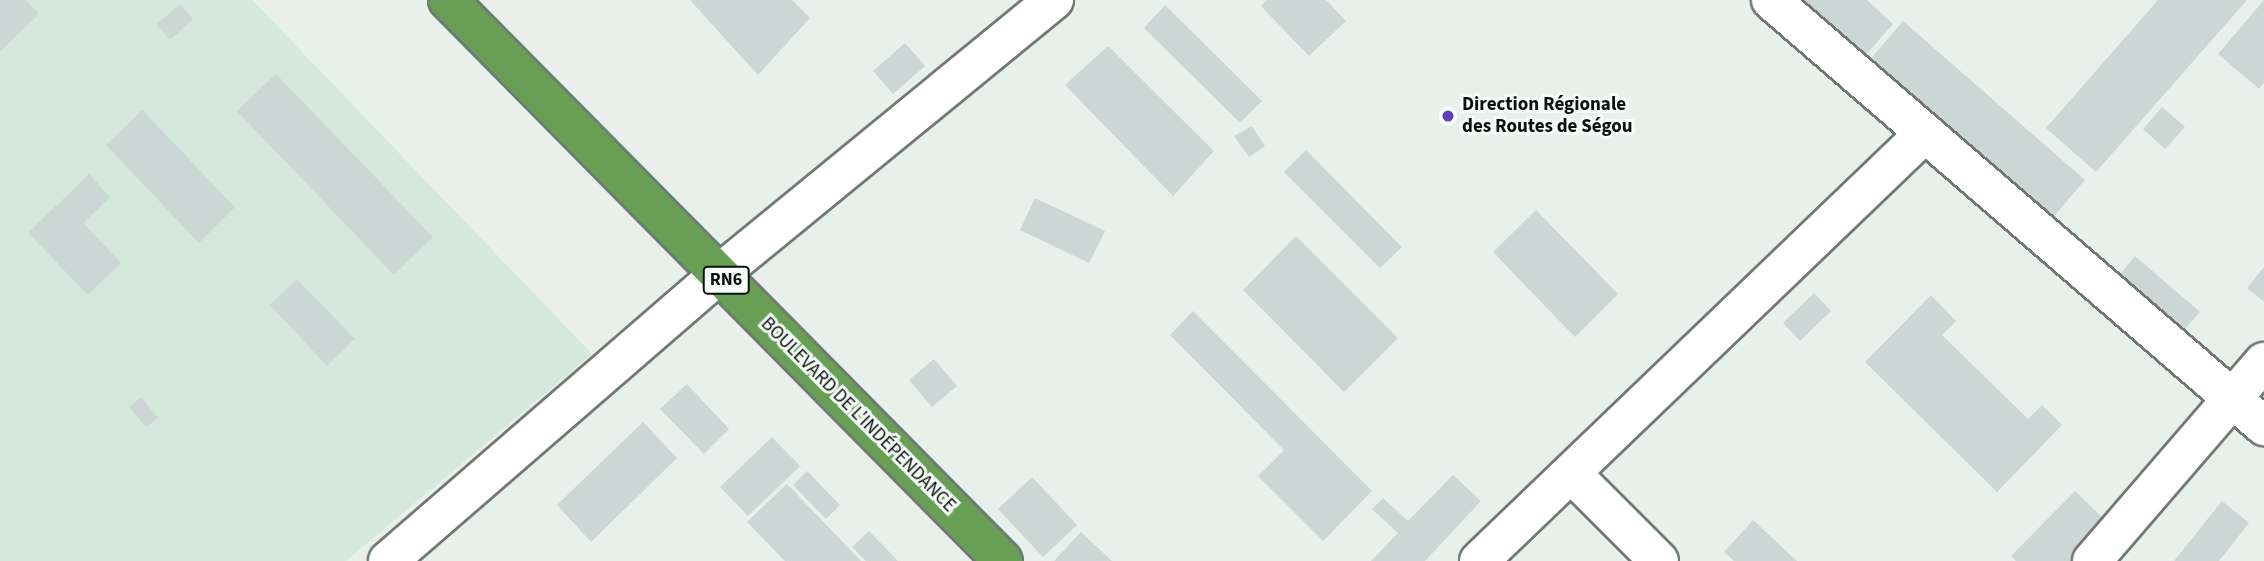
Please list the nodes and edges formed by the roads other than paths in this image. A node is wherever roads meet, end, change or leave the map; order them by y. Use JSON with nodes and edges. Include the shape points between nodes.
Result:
{"nodes":[{"id":1,"x":448,"y":0,"type":"edge"},
{"id":2,"x":1054,"y":0,"type":"edge"},
{"id":3,"x":1771,"y":0,"type":"edge"},
{"id":4,"x":1925,"y":133,"type":"junction"},
{"id":5,"x":719,"y":274,"type":"junction"},
{"id":6,"x":2264,"y":362,"type":"edge"},
{"id":7,"x":2233,"y":399,"type":"junction"},
{"id":8,"x":2264,"y":426,"type":"edge"},
{"id":9,"x":1572,"y":474,"type":"junction"},
{"id":10,"x":388,"y":561,"type":"edge"},
{"id":11,"x":1003,"y":561,"type":"edge"},
{"id":12,"x":1479,"y":561,"type":"edge"},
{"id":13,"x":1659,"y":561,"type":"edge"},
{"id":14,"x":2092,"y":561,"type":"edge"}],
"edges":[{"from":1,"to":5,"type":"highway","name":"BOULEVARD DE L'INDÉPENDANCE","number":"RN6"},
{"from":2,"to":5,"type":"street"},
{"from":3,"to":4,"type":"street"},
{"from":4,"to":7,"type":"street"},
{"from":4,"to":9,"type":"street"},
{"from":5,"to":10,"type":"street"},
{"from":5,"to":11,"type":"highway","name":"BOULEVARD DE L'INDÉPENDANCE","number":"RN6"},
{"from":6,"to":7,"type":"street"},
{"from":7,"to":8,"type":"street"},
{"from":7,"to":14,"type":"street"},
{"from":9,"to":12,"type":"street"},
{"from":9,"to":13,"type":"street"}]}
